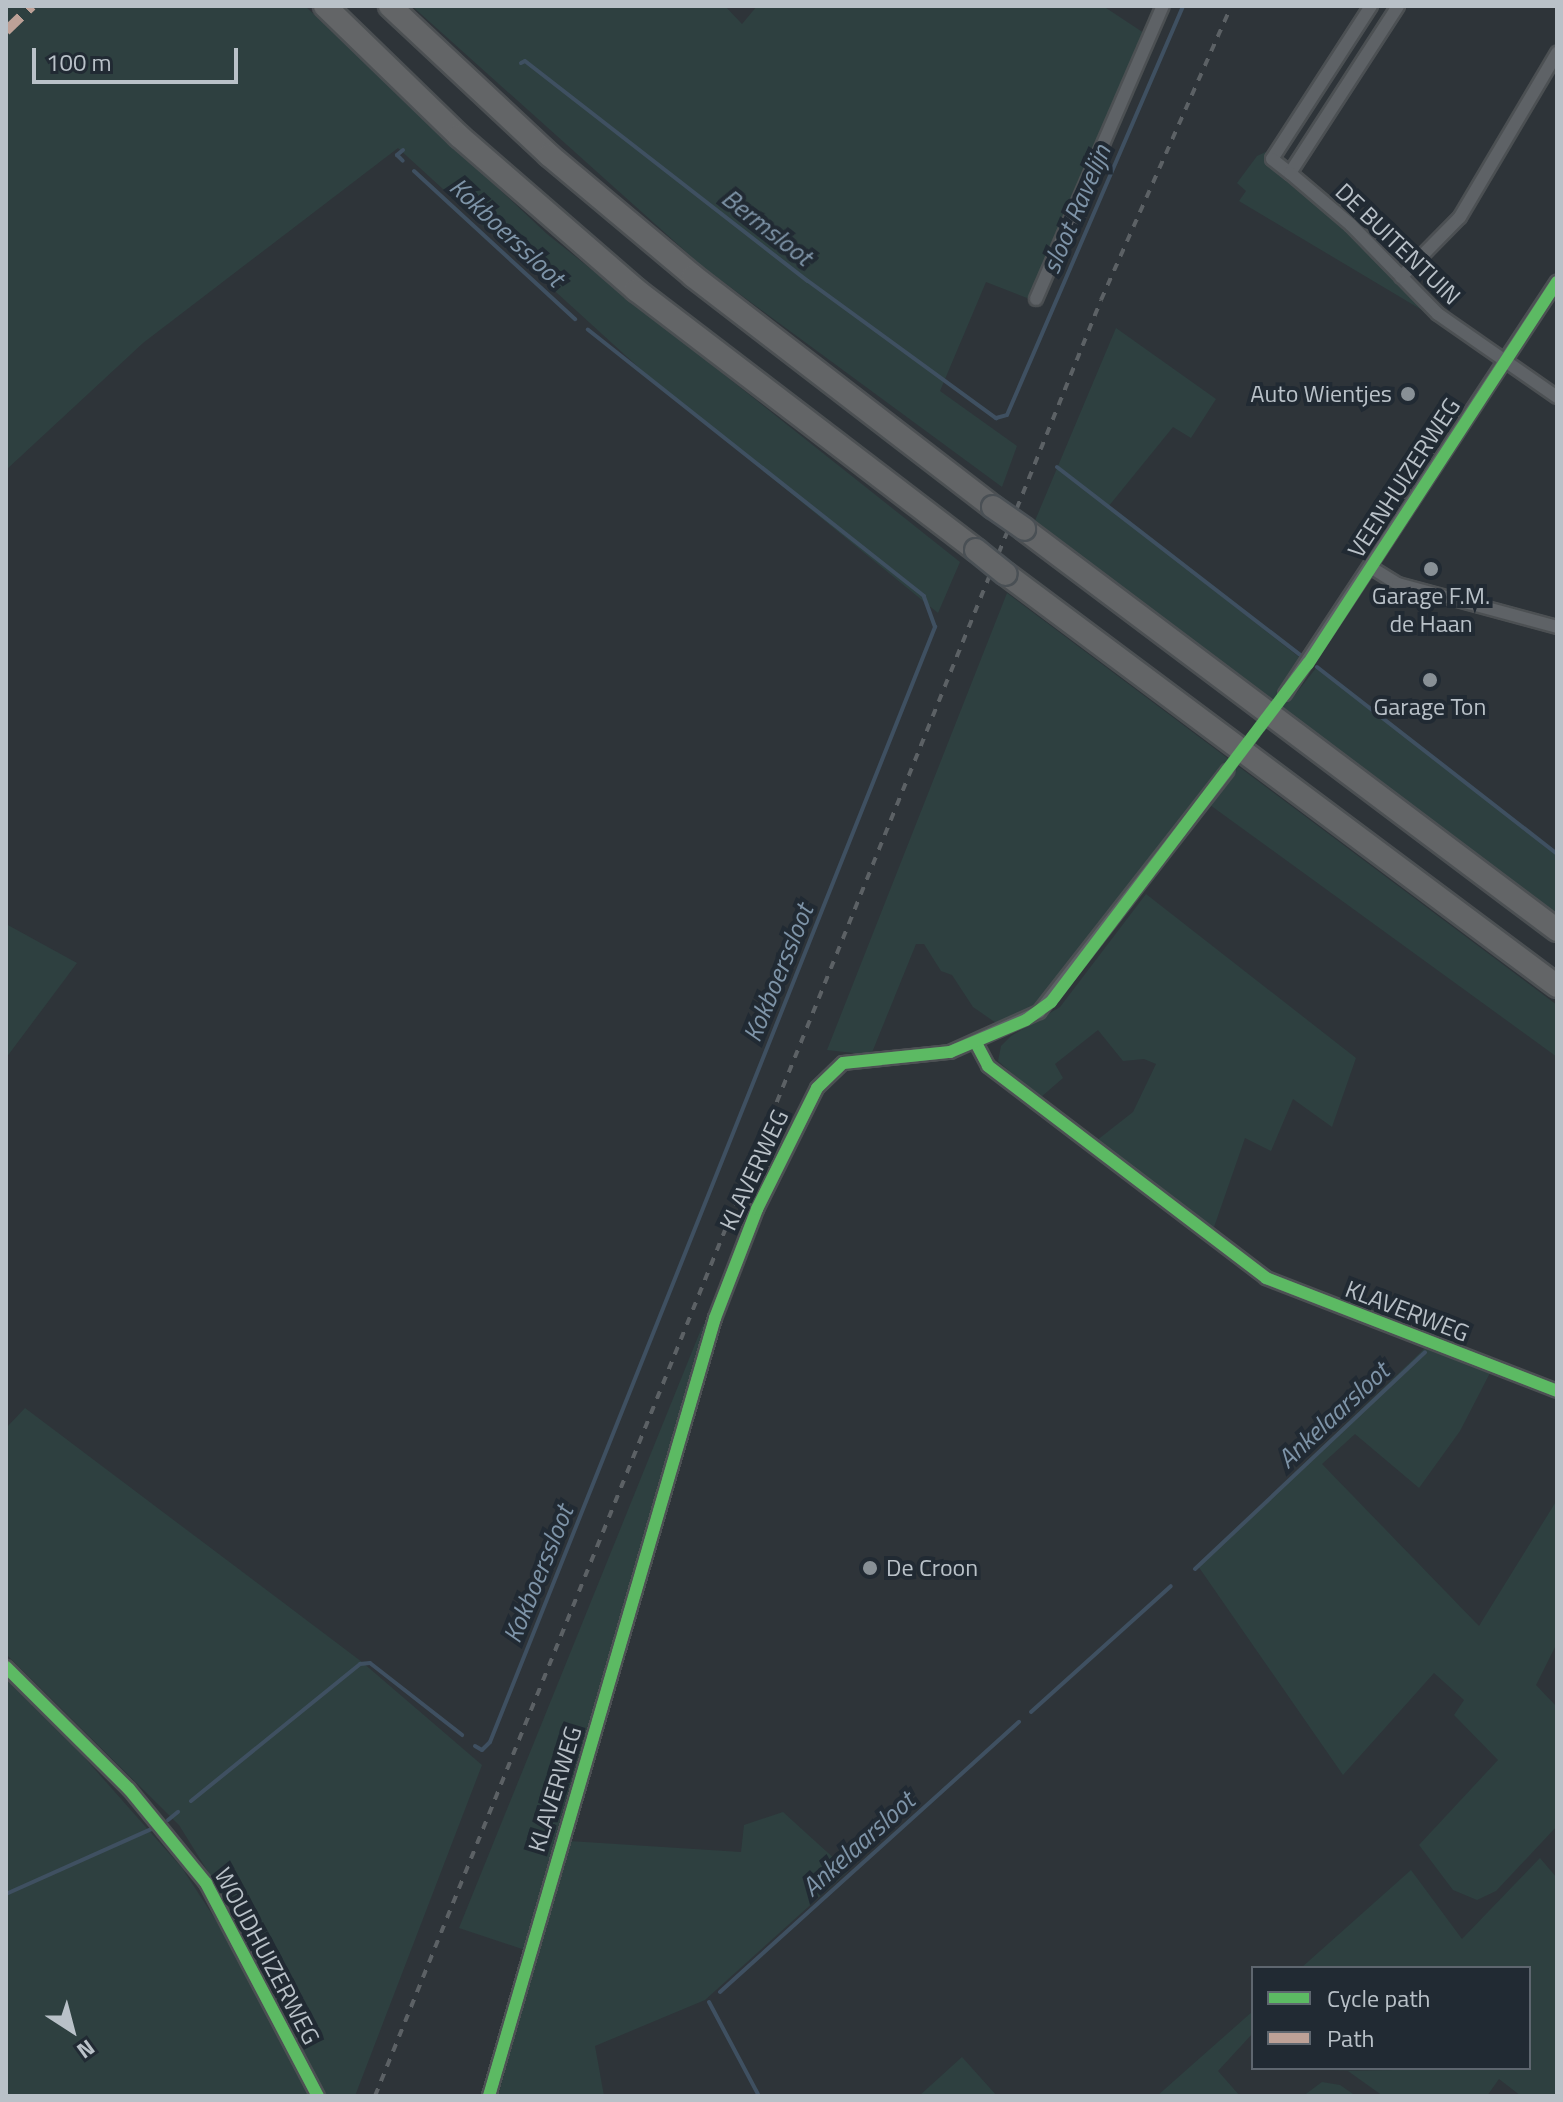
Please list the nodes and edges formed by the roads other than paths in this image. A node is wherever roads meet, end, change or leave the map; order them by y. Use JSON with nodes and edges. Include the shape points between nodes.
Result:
{"nodes":[{"id":1,"x":325,"y":6,"type":"edge"},
{"id":2,"x":390,"y":6,"type":"edge"},
{"id":3,"x":1163,"y":6,"type":"edge"},
{"id":4,"x":1371,"y":6,"type":"edge"},
{"id":5,"x":1398,"y":6,"type":"edge"},
{"id":6,"x":1557,"y":53,"type":"edge"},
{"id":7,"x":1290,"y":173,"type":"junction"},
{"id":8,"x":1401,"y":277,"type":"junction"},
{"id":9,"x":1557,"y":282,"type":"edge"},
{"id":10,"x":1036,"y":299,"type":"dead end"},
{"id":11,"x":1507,"y":359,"type":"junction"},
{"id":12,"x":1557,"y":397,"type":"edge"},
{"id":13,"x":1372,"y":568,"type":"junction"},
{"id":14,"x":1557,"y":627,"type":"edge"},
{"id":15,"x":1285,"y":694,"type":"tunnel mouth"},
{"id":16,"x":1227,"y":771,"type":"tunnel mouth"},
{"id":17,"x":1557,"y":930,"type":"edge"},
{"id":18,"x":1557,"y":986,"type":"edge"},
{"id":19,"x":976,"y":1043,"type":"junction"},
{"id":20,"x":1557,"y":1391,"type":"edge"},
{"id":21,"x":6,"y":1667,"type":"edge"},
{"id":22,"x":318,"y":2096,"type":"edge"},
{"id":23,"x":489,"y":2096,"type":"edge"}],
"edges":[{"from":1,"to":18,"type":"highway","bridge":true,"via":[[459,136],[636,290]]},
{"from":2,"to":17,"type":"highway","bridge":true,"via":[[549,155],[693,276]]},
{"from":3,"to":10,"type":"street"},
{"from":4,"to":7,"type":"street","via":[[1272,159]]},
{"from":5,"to":7,"type":"street"},
{"from":6,"to":8,"type":"street","via":[[1460,217]]},
{"from":7,"to":8,"type":"street","name":"DE BUITENTUIN"},
{"from":8,"to":11,"type":"street","name":"DE BUITENTUIN","via":[[1438,314]]},
{"from":9,"to":11,"type":"street","name":"VEENHUIZERWEG"},
{"from":11,"to":12,"type":"street","name":"DE BUITENTUIN"},
{"from":11,"to":13,"type":"street","name":"VEENHUIZERWEG"},
{"from":13,"to":14,"type":"street","via":[[1398,584]]},
{"from":13,"to":15,"type":"street","name":"VEENHUIZERWEG"},
{"from":16,"to":19,"type":"street","via":[[1051,1002]]},
{"from":19,"to":20,"type":"street","name":"KLAVERWEG","via":[[988,1066],[1266,1278]]},
{"from":19,"to":23,"type":"street","name":"KLAVERWEG","via":[[950,1052],[837,1067],[817,1088],[757,1209],[715,1318]]},
{"from":21,"to":22,"type":"street","name":"WOUDHUIZERWEG","via":[[129,1789],[206,1883]]}]}
